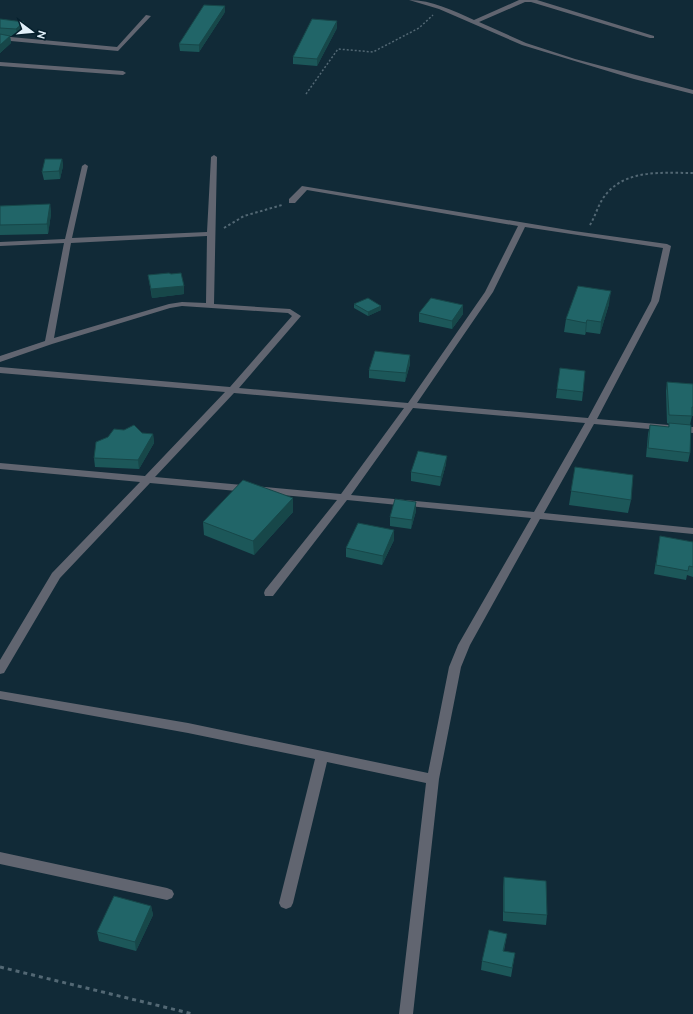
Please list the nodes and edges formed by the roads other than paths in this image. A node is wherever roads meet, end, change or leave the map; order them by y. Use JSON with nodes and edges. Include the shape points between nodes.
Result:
{"nodes":[{"id":1,"x":412,"y":0,"type":"edge"},
{"id":2,"x":524,"y":0,"type":"edge"},
{"id":3,"x":148,"y":16,"type":"dead end"},
{"id":4,"x":475,"y":22,"type":"junction"},
{"id":5,"x":0,"y":38,"type":"edge"},
{"id":6,"x":652,"y":38,"type":"dead end"},
{"id":7,"x":0,"y":64,"type":"edge"},
{"id":8,"x":123,"y":73,"type":"dead end"},
{"id":9,"x":693,"y":92,"type":"edge"},
{"id":10,"x":214,"y":157,"type":"dead end"},
{"id":11,"x":85,"y":166,"type":"dead end"},
{"id":12,"x":292,"y":201,"type":"road end"},
{"id":13,"x":523,"y":224,"type":"junction"},
{"id":14,"x":211,"y":234,"type":"junction"},
{"id":15,"x":68,"y":241,"type":"junction"},
{"id":16,"x":0,"y":244,"type":"edge"},
{"id":17,"x":210,"y":304,"type":"junction"},
{"id":18,"x":49,"y":342,"type":"junction"},
{"id":19,"x":0,"y":359,"type":"edge"},
{"id":20,"x":0,"y":370,"type":"edge"},
{"id":21,"x":233,"y":389,"type":"junction"},
{"id":22,"x":412,"y":405,"type":"junction"},
{"id":23,"x":590,"y":421,"type":"junction"},
{"id":24,"x":693,"y":430,"type":"edge"},
{"id":25,"x":0,"y":466,"type":"edge"},
{"id":26,"x":149,"y":480,"type":"junction"},
{"id":27,"x":344,"y":497,"type":"junction"},
{"id":28,"x":537,"y":517,"type":"junction"},
{"id":29,"x":693,"y":531,"type":"edge"},
{"id":30,"x":269,"y":592,"type":"dead end"},
{"id":31,"x":0,"y":670,"type":"edge"},
{"id":32,"x":0,"y":695,"type":"edge"},
{"id":33,"x":322,"y":756,"type":"junction"},
{"id":34,"x":433,"y":779,"type":"junction"},
{"id":35,"x":0,"y":858,"type":"edge"},
{"id":36,"x":167,"y":894,"type":"dead end"},
{"id":37,"x":286,"y":904,"type":"dead end"},
{"id":38,"x":406,"y":1014,"type":"edge"}],
"edges":[{"from":1,"to":4,"type":"street","via":[[441,8]]},
{"from":2,"to":4,"type":"street"},
{"from":2,"to":6,"type":"street"},
{"from":3,"to":5,"type":"street","via":[[118,49]]},
{"from":4,"to":9,"type":"street","via":[[524,44],[573,60]]},
{"from":7,"to":8,"type":"street"},
{"from":10,"to":14,"type":"street"},
{"from":11,"to":15,"type":"street"},
{"from":12,"to":13,"type":"street","via":[[305,188]]},
{"from":13,"to":22,"type":"street","via":[[489,292]]},
{"from":13,"to":23,"type":"street","via":[[667,246],[655,301]]},
{"from":14,"to":15,"type":"street"},
{"from":14,"to":17,"type":"street"},
{"from":15,"to":16,"type":"street"},
{"from":15,"to":18,"type":"street"},
{"from":17,"to":18,"type":"street","via":[[168,306]]},
{"from":17,"to":21,"type":"street","via":[[290,311],[297,316]]},
{"from":18,"to":19,"type":"street"},
{"from":20,"to":21,"type":"street"},
{"from":21,"to":22,"type":"street"},
{"from":21,"to":26,"type":"street"},
{"from":22,"to":23,"type":"street"},
{"from":22,"to":27,"type":"street"},
{"from":23,"to":24,"type":"street"},
{"from":23,"to":28,"type":"street"},
{"from":25,"to":26,"type":"street"},
{"from":26,"to":27,"type":"street"},
{"from":26,"to":31,"type":"street","via":[[56,576]]},
{"from":27,"to":28,"type":"street"},
{"from":27,"to":30,"type":"street"},
{"from":28,"to":29,"type":"street"},
{"from":28,"to":34,"type":"street","via":[[464,645],[455,667]]},
{"from":32,"to":33,"type":"street","via":[[188,728]]},
{"from":33,"to":34,"type":"street"},
{"from":33,"to":37,"type":"street"},
{"from":34,"to":38,"type":"street"},
{"from":35,"to":36,"type":"street"}]}
